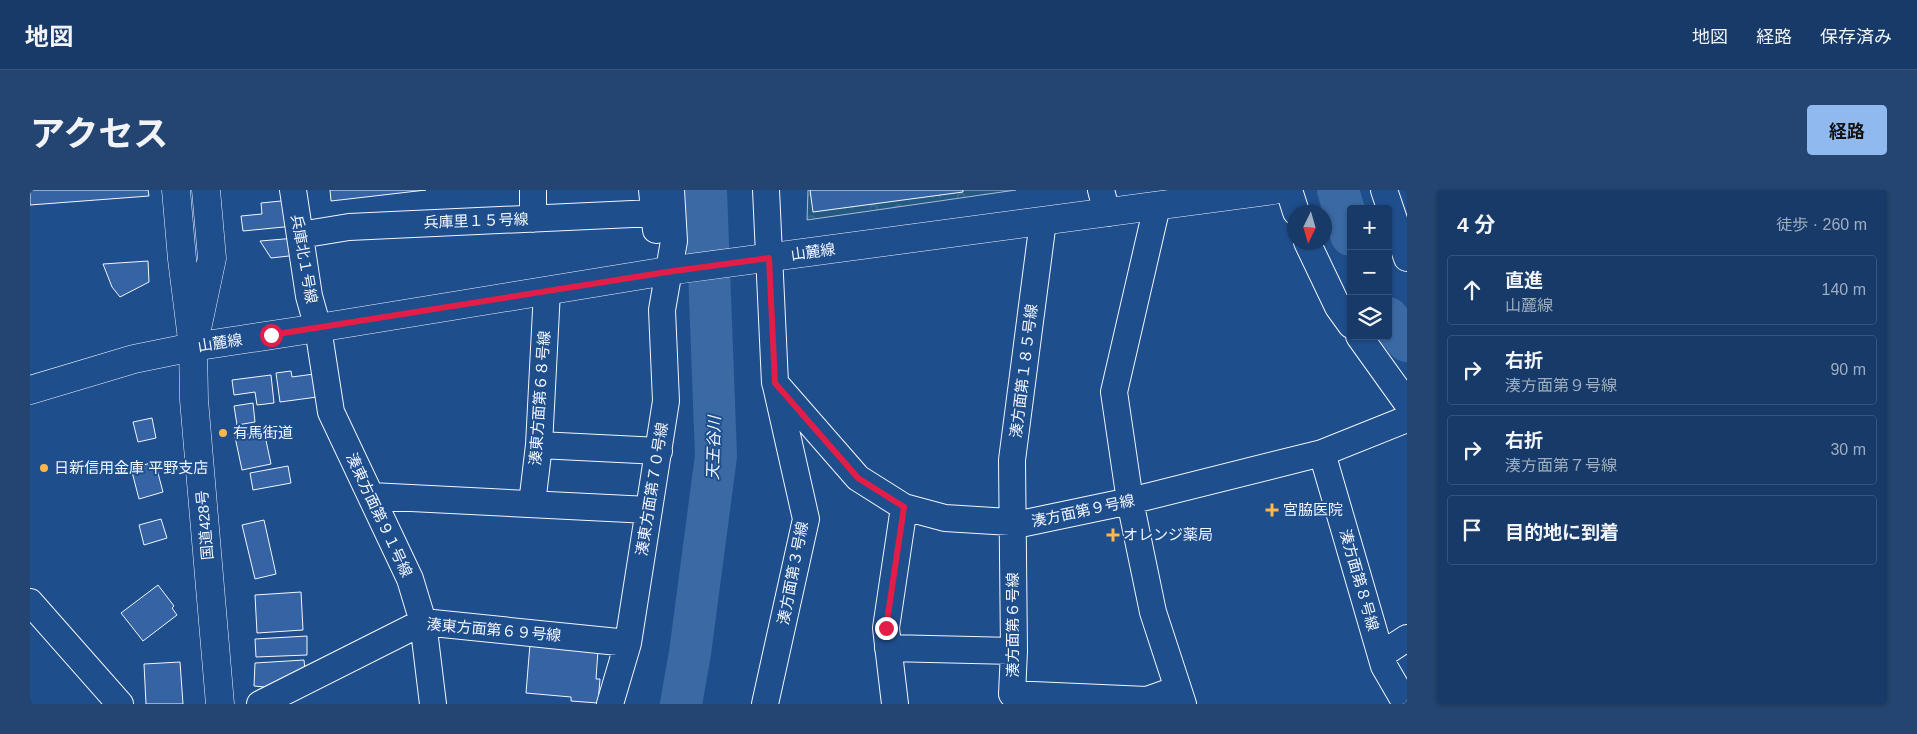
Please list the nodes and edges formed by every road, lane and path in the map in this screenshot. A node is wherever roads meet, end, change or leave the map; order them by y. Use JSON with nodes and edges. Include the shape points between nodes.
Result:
{"nodes":[{"id":1,"x":176,"y":190,"type":"edge"},
{"id":2,"x":206,"y":190,"type":"edge"},
{"id":3,"x":293,"y":190,"type":"edge"},
{"id":4,"x":533,"y":190,"type":"edge"},
{"id":5,"x":671,"y":190,"type":"edge"},
{"id":6,"x":766,"y":190,"type":"edge"},
{"id":7,"x":1274,"y":190,"type":"edge"},
{"id":8,"x":1289,"y":190,"type":"edge"},
{"id":9,"x":1384,"y":190,"type":"edge"},
{"id":10,"x":1245,"y":192,"type":"edge"},
{"id":11,"x":1104,"y":201,"type":"edge"},
{"id":12,"x":653,"y":202,"type":"edge"},
{"id":13,"x":1294,"y":205,"type":"edge"},
{"id":14,"x":1157,"y":206,"type":"junction"},
{"id":15,"x":533,"y":219,"type":"junction"},
{"id":16,"x":1042,"y":221,"type":"junction"},
{"id":17,"x":300,"y":235,"type":"junction"},
{"id":18,"x":1311,"y":250,"type":"edge"},
{"id":19,"x":769,"y":258,"type":"junction"},
{"id":20,"x":1407,"y":258,"type":"edge"},
{"id":21,"x":667,"y":272,"type":"junction"},
{"id":22,"x":547,"y":291,"type":"junction"},
{"id":23,"x":1347,"y":319,"type":"edge"},
{"id":24,"x":318,"y":328,"type":"junction"},
{"id":25,"x":1362,"y":340,"type":"edge"},
{"id":26,"x":193,"y":347,"type":"junction"},
{"id":27,"x":775,"y":383,"type":"junction"},
{"id":28,"x":30,"y":390,"type":"edge"},
{"id":29,"x":1407,"y":403,"type":"edge"},
{"id":30,"x":1407,"y":419,"type":"edge"},
{"id":31,"x":539,"y":445,"type":"junction"},
{"id":32,"x":659,"y":451,"type":"junction"},
{"id":33,"x":1322,"y":453,"type":"junction"},
{"id":34,"x":370,"y":496,"type":"junction"},
{"id":35,"x":1130,"y":501,"type":"junction"},
{"id":36,"x":532,"y":504,"type":"junction"},
{"id":37,"x":904,"y":507,"type":"junction"},
{"id":38,"x":649,"y":510,"type":"junction"},
{"id":39,"x":1014,"y":522,"type":"junction"},
{"id":40,"x":30,"y":602,"type":"edge"},
{"id":41,"x":422,"y":622,"type":"junction"},
{"id":42,"x":1407,"y":638,"type":"edge"},
{"id":43,"x":628,"y":642,"type":"junction"},
{"id":44,"x":888,"y":648,"type":"junction"},
{"id":45,"x":1014,"y":651,"type":"junction"},
{"id":46,"x":1381,"y":655,"type":"junction"},
{"id":47,"x":1180,"y":696,"type":"edge"},
{"id":48,"x":1047,"y":700,"type":"edge"},
{"id":49,"x":120,"y":704,"type":"edge"},
{"id":50,"x":220,"y":704,"type":"edge"},
{"id":51,"x":260,"y":704,"type":"edge"},
{"id":52,"x":433,"y":704,"type":"edge"},
{"id":53,"x":610,"y":704,"type":"edge"},
{"id":54,"x":765,"y":704,"type":"edge"},
{"id":55,"x":895,"y":704,"type":"edge"},
{"id":56,"x":1406,"y":704,"type":"edge"}],
"edges":[{"from":1,"to":26,"type":"main road","name":"国道428号"},
{"from":2,"to":26,"type":"main road","name":"国道428号","via":[[212,258]]},
{"from":3,"to":17,"type":"street","name":"兵庫北１号線"},
{"from":4,"to":15,"type":"street"},
{"from":5,"to":21,"type":"street","name":"湊東方面第７０号線","via":[[674,241]]},
{"from":6,"to":19,"type":"street"},
{"from":7,"to":10,"type":"main road","name":"山麓線"},
{"from":8,"to":13,"type":"street"},
{"from":9,"to":20,"type":"street"},
{"from":10,"to":14,"type":"main road","name":"山麓線"},
{"from":11,"to":14,"type":"main road","name":"山麓線"},
{"from":11,"to":16,"type":"main road","name":"山麓線"},
{"from":12,"to":15,"type":"street","name":"兵庫里１５号線"},
{"from":12,"to":21,"type":"street","via":[[658,245]]},
{"from":14,"to":35,"type":"street","via":[[1114,392]]},
{"from":15,"to":17,"type":"street","name":"兵庫里１５号線","via":[[349,226]]},
{"from":16,"to":19,"type":"main road","name":"山麓線"},
{"from":16,"to":39,"type":"street","name":"湊方面第１８５号線","via":[[1012,460]]},
{"from":17,"to":24,"type":"street","name":"兵庫北１号線","via":[[309,296]]},
{"from":18,"to":23,"type":"street"},
{"from":19,"to":21,"type":"main road","name":"山麓線"},
{"from":19,"to":27,"type":"street"},
{"from":21,"to":22,"type":"main road","name":"山麓線"},
{"from":21,"to":32,"type":"street","name":"湊東方面第７０号線","via":[[662,310],[666,401]]},
{"from":22,"to":24,"type":"main road","name":"山麓線"},
{"from":22,"to":31,"type":"street","name":"湊東方面第６８号線"},
{"from":24,"to":26,"type":"main road","name":"山麓線"},
{"from":24,"to":34,"type":"street","name":"湊東方面第９１号線","via":[[331,412]]},
{"from":25,"to":29,"type":"street"},
{"from":26,"to":28,"type":"main road","name":"山麓線","via":[[134,359]]},
{"from":26,"to":50,"type":"main road","name":"国道428号","via":[[194,400]]},
{"from":27,"to":37,"type":"street","name":"湊方面第９号線","via":[[858,478]]},
{"from":27,"to":54,"type":"street","name":"湊方面第３号線","via":[[806,519]]},
{"from":30,"to":33,"type":"street","name":"湊方面第９号線"},
{"from":31,"to":32,"type":"street"},
{"from":31,"to":36,"type":"street","name":"湊東方面第６８号線"},
{"from":32,"to":38,"type":"street","name":"湊東方面第７０号線"},
{"from":33,"to":35,"type":"street","name":"湊方面第９号線"},
{"from":33,"to":46,"type":"street","name":"湊方面第８号線"},
{"from":34,"to":36,"type":"street"},
{"from":34,"to":41,"type":"street","name":"湊東方面第９１号線","via":[[410,579]]},
{"from":35,"to":39,"type":"street","name":"湊方面第９号線","via":[[1025,524]]},
{"from":35,"to":47,"type":"street","via":[[1153,612]]},
{"from":36,"to":38,"type":"street"},
{"from":37,"to":39,"type":"street","name":"湊方面第９号線","via":[[945,518]]},
{"from":37,"to":44,"type":"street","via":[[886,628]]},
{"from":38,"to":43,"type":"street","name":"湊東方面第７０号線"},
{"from":39,"to":45,"type":"street","name":"湊方面第６号線"},
{"from":40,"to":49,"type":"street"},
{"from":41,"to":43,"type":"street","name":"湊東方面第６９号線"},
{"from":41,"to":51,"type":"street","name":"湊東方面第６９号線"},
{"from":41,"to":52,"type":"street","name":"湊東方面第９１号線"},
{"from":42,"to":46,"type":"street"},
{"from":43,"to":53,"type":"street","name":"湊東方面第７０号線"},
{"from":44,"to":45,"type":"street"},
{"from":44,"to":55,"type":"street"},
{"from":45,"to":48,"type":"street","name":"湊方面第６号線","via":[[1012,694]]},
{"from":46,"to":56,"type":"street","name":"湊方面第８号線"},
{"from":47,"to":48,"type":"street","via":[[1147,700]]}]}
